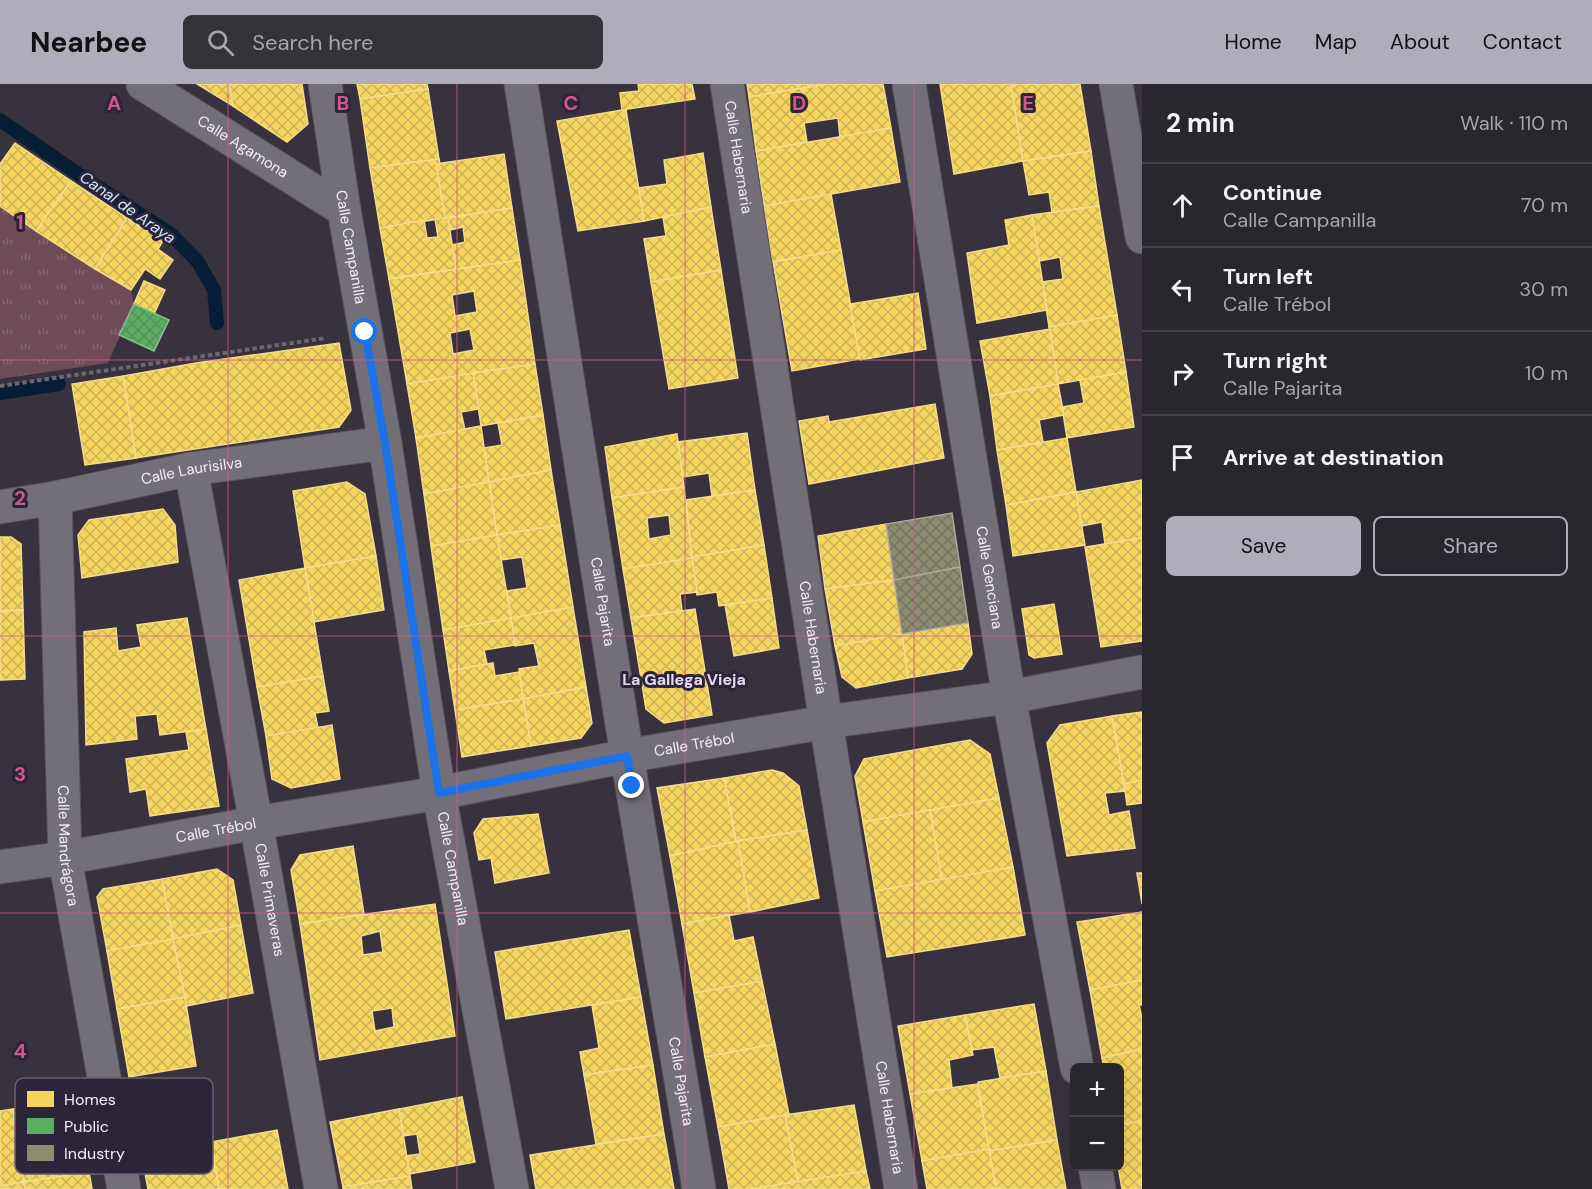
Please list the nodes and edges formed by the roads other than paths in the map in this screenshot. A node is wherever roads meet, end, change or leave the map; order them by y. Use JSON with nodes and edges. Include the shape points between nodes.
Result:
{"nodes":[{"id":1,"x":143,"y":84,"type":"edge"},
{"id":2,"x":325,"y":84,"type":"edge"},
{"id":3,"x":521,"y":84,"type":"edge"},
{"id":4,"x":727,"y":84,"type":"edge"},
{"id":5,"x":909,"y":84,"type":"edge"},
{"id":6,"x":1116,"y":84,"type":"edge"},
{"id":7,"x":344,"y":210,"type":"junction"},
{"id":8,"x":1142,"y":237,"type":"edge"},
{"id":9,"x":385,"y":443,"type":"junction"},
{"id":10,"x":191,"y":469,"type":"junction"},
{"id":11,"x":55,"y":498,"type":"junction"},
{"id":12,"x":0,"y":507,"type":"edge"},
{"id":13,"x":1142,"y":672,"type":"edge"},
{"id":14,"x":1009,"y":697,"type":"junction"},
{"id":15,"x":825,"y":722,"type":"junction"},
{"id":16,"x":627,"y":756,"type":"junction"},
{"id":17,"x":439,"y":793,"type":"junction"},
{"id":18,"x":256,"y":823,"type":"junction"},
{"id":19,"x":65,"y":858,"type":"junction"},
{"id":20,"x":0,"y":867,"type":"edge"},
{"id":21,"x":1076,"y":1063,"type":"edge"},
{"id":22,"x":104,"y":1078,"type":"edge"},
{"id":23,"x":1096,"y":1171,"type":"edge"},
{"id":24,"x":121,"y":1174,"type":"edge"},
{"id":25,"x":124,"y":1189,"type":"edge"},
{"id":26,"x":321,"y":1189,"type":"edge"},
{"id":27,"x":512,"y":1189,"type":"edge"},
{"id":28,"x":699,"y":1189,"type":"edge"},
{"id":29,"x":901,"y":1189,"type":"edge"},
{"id":30,"x":1099,"y":1189,"type":"edge"}],
"edges":[{"from":1,"to":7,"type":"street","name":"Calle Agamona"},
{"from":2,"to":7,"type":"street","name":"Calle Campanilla"},
{"from":3,"to":16,"type":"street","name":"Calle Pajarita"},
{"from":4,"to":15,"type":"street","name":"Calle Habernaria"},
{"from":5,"to":14,"type":"street","name":"Calle Genciana"},
{"from":6,"to":8,"type":"street"},
{"from":7,"to":9,"type":"street","name":"Calle Campanilla"},
{"from":9,"to":10,"type":"street","name":"Calle Laurisilva"},
{"from":9,"to":17,"type":"street","name":"Calle Campanilla"},
{"from":10,"to":11,"type":"street","name":"Calle Laurisilva"},
{"from":10,"to":18,"type":"street","name":"Calle Primaveras"},
{"from":11,"to":12,"type":"street","name":"Calle Laurisilva"},
{"from":11,"to":19,"type":"street","name":"Calle Mandrágora"},
{"from":13,"to":14,"type":"street","name":"Calle Trébol"},
{"from":14,"to":15,"type":"street","name":"Calle Trébol"},
{"from":14,"to":21,"type":"street","name":"Calle Genciana"},
{"from":15,"to":16,"type":"street","name":"Calle Trébol"},
{"from":15,"to":29,"type":"street","name":"Calle Habernaria"},
{"from":16,"to":17,"type":"street","name":"Calle Trébol"},
{"from":16,"to":28,"type":"street","name":"Calle Pajarita"},
{"from":17,"to":18,"type":"street","name":"Calle Trébol"},
{"from":17,"to":27,"type":"street","name":"Calle Campanilla"},
{"from":18,"to":19,"type":"street","name":"Calle Trébol"},
{"from":18,"to":26,"type":"street","name":"Calle Primaveras"},
{"from":19,"to":20,"type":"street","name":"Calle Trébol"},
{"from":19,"to":22,"type":"street","name":"Calle Mandrágora"},
{"from":23,"to":30,"type":"street"},
{"from":24,"to":25,"type":"street","name":"Calle Mandrágora"}]}
